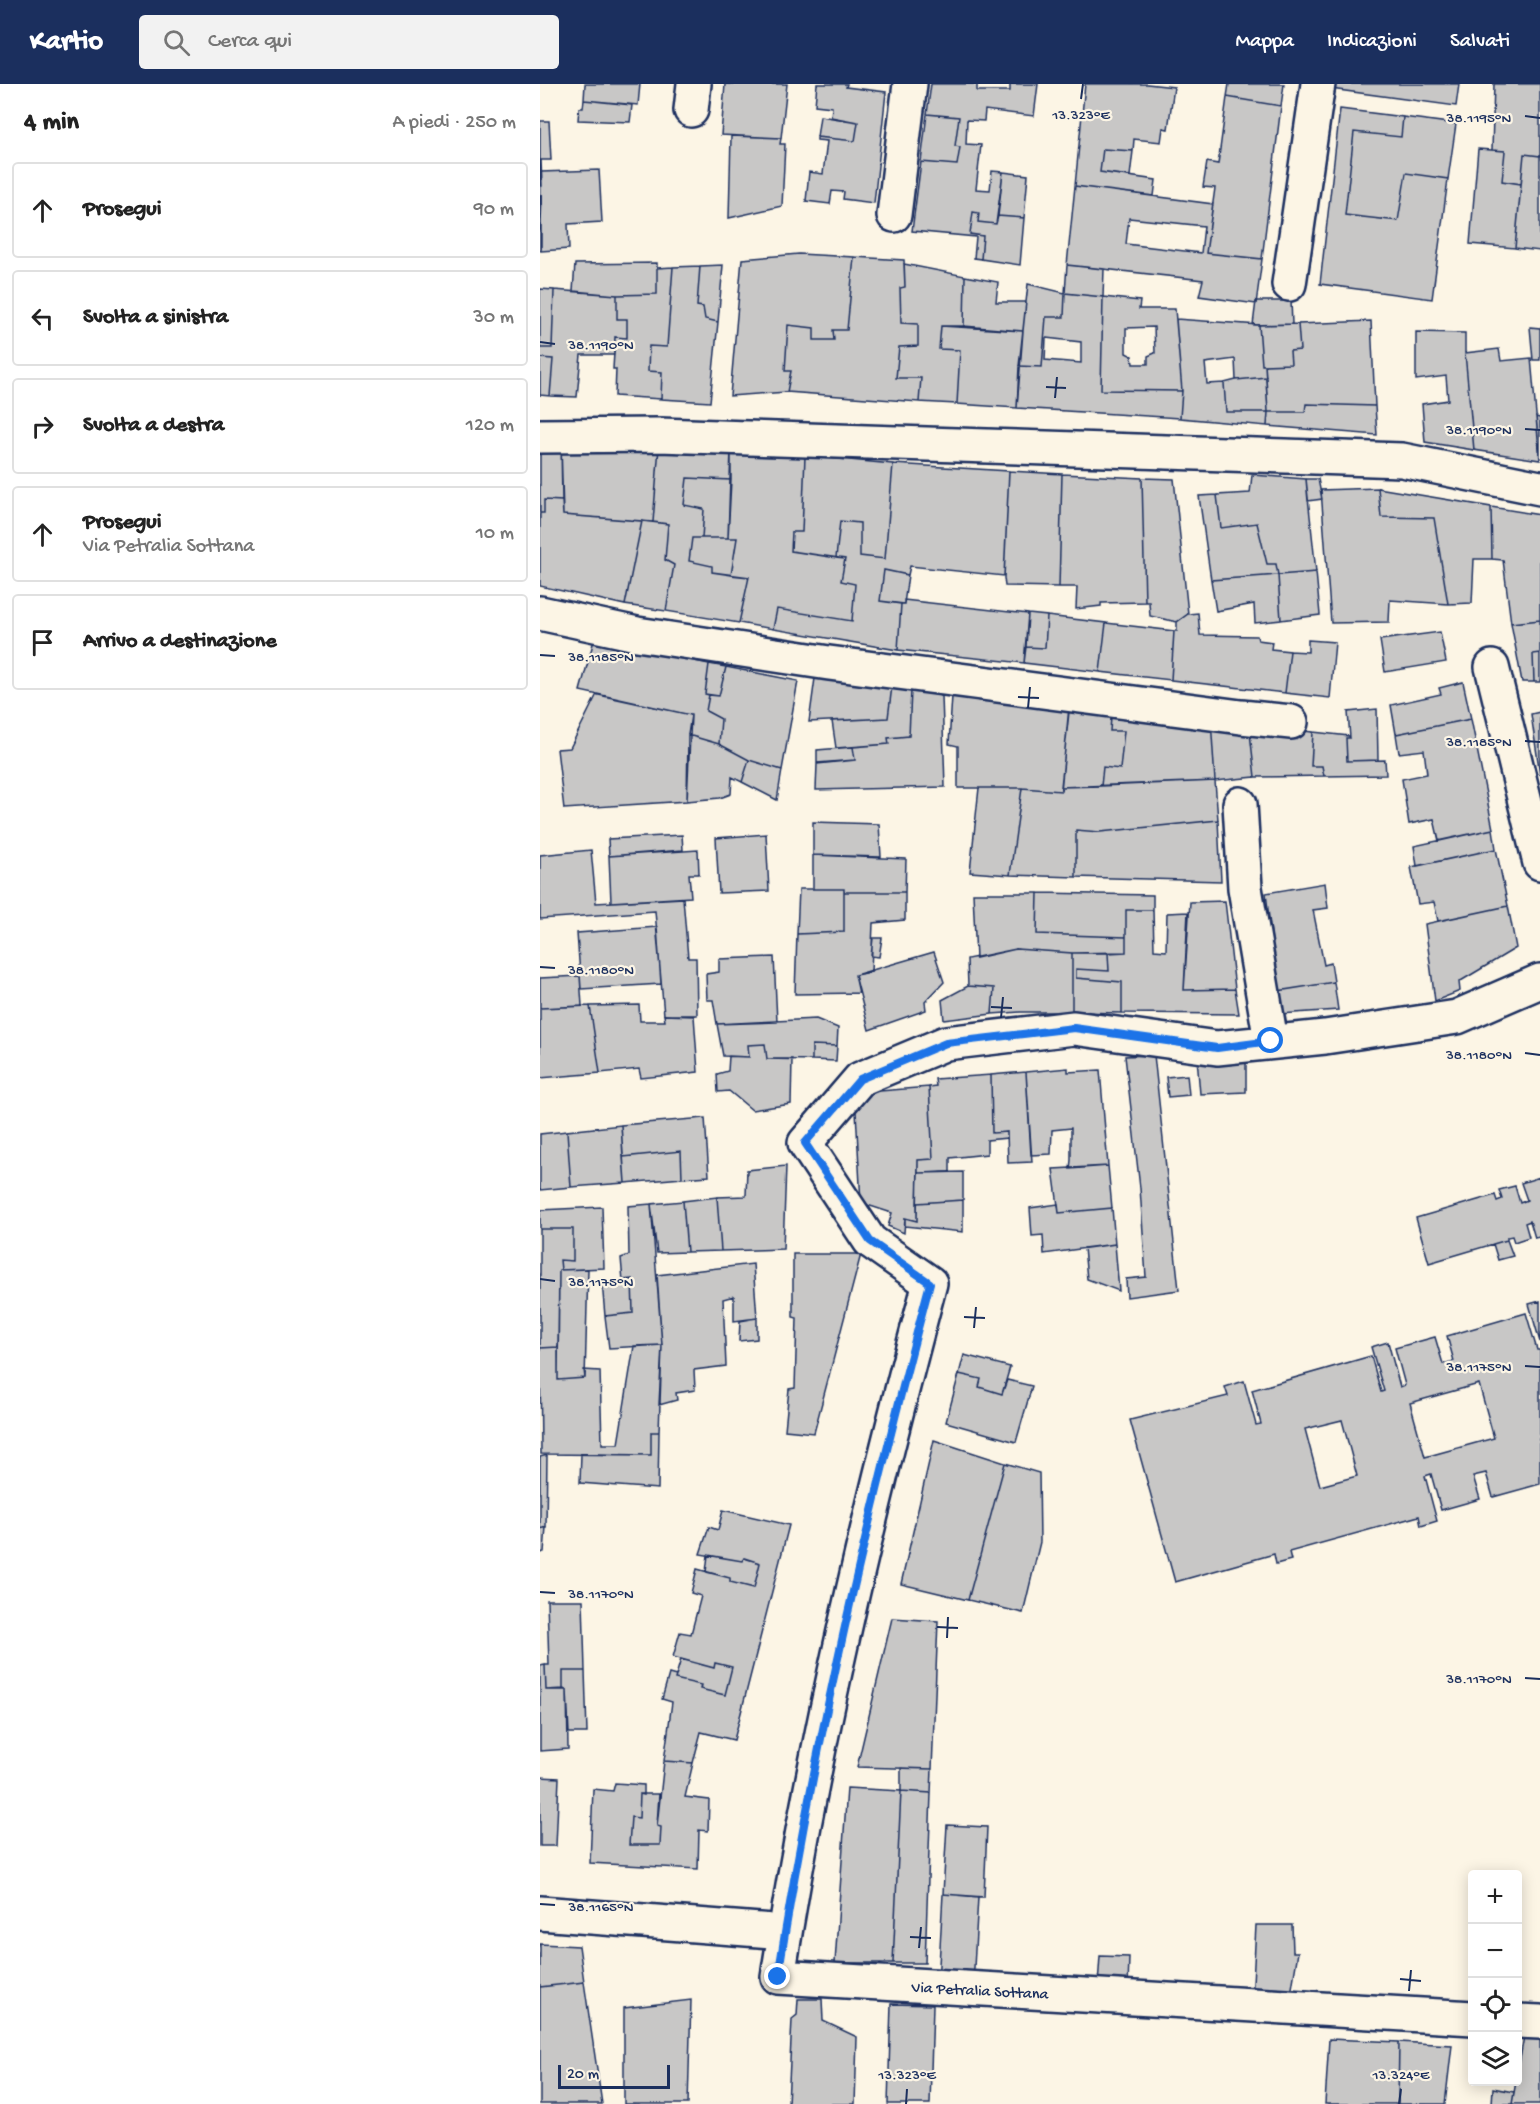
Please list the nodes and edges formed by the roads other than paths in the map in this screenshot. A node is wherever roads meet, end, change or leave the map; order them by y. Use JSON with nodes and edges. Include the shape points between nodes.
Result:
{"nodes":[{"id":1,"x":910,"y":84,"type":"edge"},
{"id":2,"x":1318,"y":84,"type":"edge"},
{"id":3,"x":894,"y":215,"type":"dead end"},
{"id":4,"x":1289,"y":284,"type":"dead end"},
{"id":5,"x":540,"y":436,"type":"edge"},
{"id":6,"x":1540,"y":488,"type":"edge"},
{"id":7,"x":540,"y":613,"type":"edge"},
{"id":8,"x":1492,"y":668,"type":"dead end"},
{"id":9,"x":1291,"y":722,"type":"dead end"},
{"id":10,"x":1240,"y":804,"type":"dead end"},
{"id":11,"x":1540,"y":863,"type":"edge"},
{"id":12,"x":1540,"y":981,"type":"edge"},
{"id":13,"x":1271,"y":1041,"type":"junction"},
{"id":14,"x":540,"y":1913,"type":"edge"},
{"id":15,"x":785,"y":1932,"type":"junction"},
{"id":16,"x":1468,"y":2018,"type":"edge"},
{"id":17,"x":1522,"y":2021,"type":"edge"},
{"id":18,"x":1540,"y":2022,"type":"edge"}],
"edges":[{"from":1,"to":3,"type":"street"},
{"from":2,"to":4,"type":"street"},
{"from":5,"to":6,"type":"street","via":[[659,435],[1402,460]]},
{"from":7,"to":9,"type":"street","via":[[637,634],[829,663]]},
{"from":8,"to":11,"type":"street"},
{"from":10,"to":13,"type":"street","via":[[1245,888]]},
{"from":12,"to":13,"type":"street","via":[[1457,1017]]},
{"from":13,"to":15,"type":"street","via":[[1217,1048],[1074,1028],[946,1043],[860,1079],[805,1143],[870,1241],[930,1283],[886,1447],[816,1755]]},
{"from":14,"to":15,"type":"street"},
{"from":15,"to":16,"type":"street","name":"Via Petralia Sottana","via":[[778,1977]]},
{"from":17,"to":18,"type":"street"}]}
